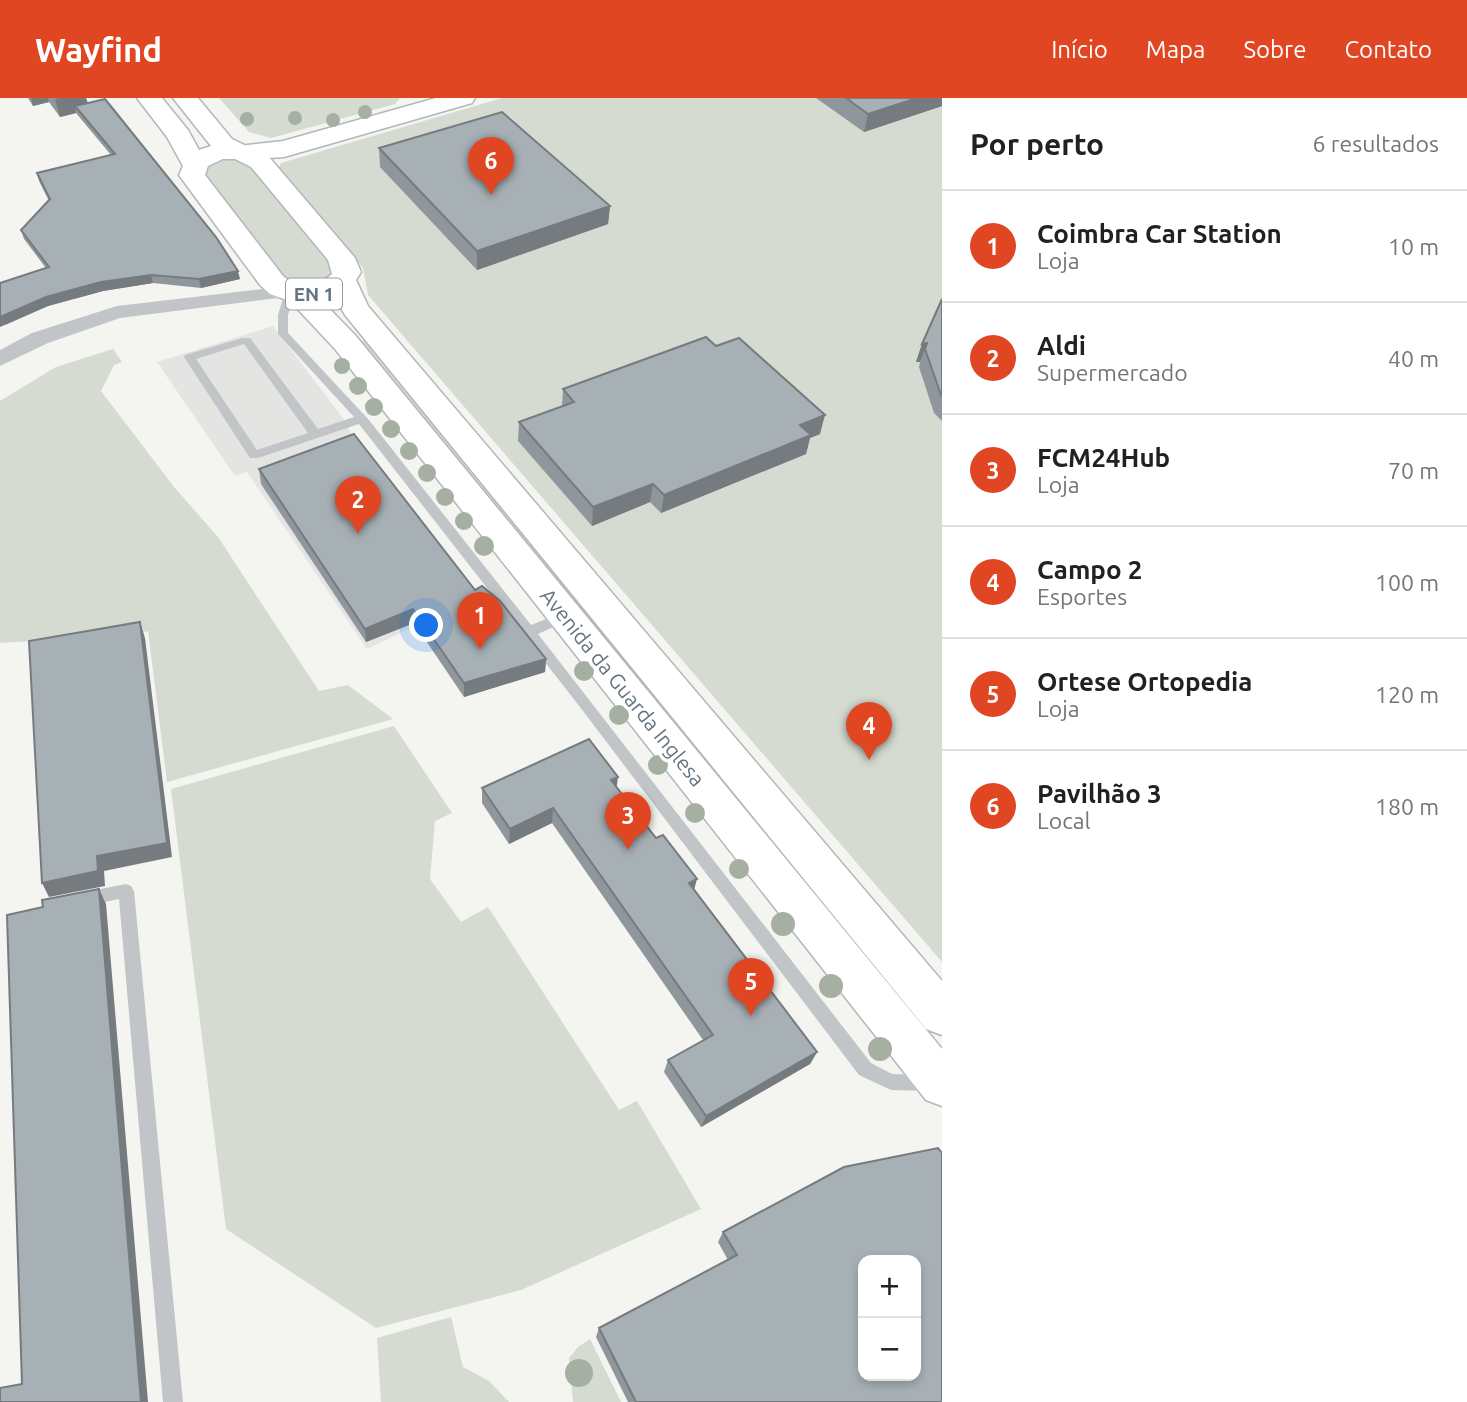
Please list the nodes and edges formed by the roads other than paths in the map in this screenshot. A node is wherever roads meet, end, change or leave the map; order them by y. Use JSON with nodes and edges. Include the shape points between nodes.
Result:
{"nodes":[{"id":1,"x":185,"y":98,"type":"edge"},
{"id":2,"x":463,"y":98,"type":"edge"},
{"id":3,"x":146,"y":100,"type":"edge"},
{"id":4,"x":284,"y":149,"type":"junction"},
{"id":5,"x":236,"y":151,"type":"junction"},
{"id":6,"x":194,"y":164,"type":"junction"},
{"id":7,"x":265,"y":170,"type":"junction"},
{"id":8,"x":342,"y":281,"type":"junction"},
{"id":9,"x":286,"y":288,"type":"junction"},
{"id":10,"x":0,"y":359,"type":"edge"},
{"id":11,"x":361,"y":419,"type":"junction"},
{"id":12,"x":315,"y":434,"type":"junction"},
{"id":13,"x":566,"y":616,"type":"junction"},
{"id":14,"x":529,"y":632,"type":"junction"},
{"id":15,"x":72,"y":902,"type":"edge"},
{"id":16,"x":942,"y":1014,"type":"edge"},
{"id":17,"x":942,"y":1084,"type":"edge"},
{"id":18,"x":173,"y":1402,"type":"edge"}],
"edges":[{"from":1,"to":5,"type":"main road","number":"EN 1","via":[[223,144]]},
{"from":2,"to":4,"type":"main road"},
{"from":3,"to":6,"type":"main road","number":"EN 1","via":[[179,135]]},
{"from":4,"to":5,"type":"main road"},
{"from":4,"to":7,"type":"main road"},
{"from":5,"to":6,"type":"main road","via":[[208,155]]},
{"from":5,"to":7,"type":"main road","number":"EN 1","via":[[251,155]]},
{"from":6,"to":9,"type":"main road","number":"EN 1","via":[[192,175]]},
{"from":7,"to":8,"type":"main road","number":"EN 1","via":[[341,258],[347,271]]},
{"from":8,"to":9,"type":"main road","number":"EN 1","via":[[329,290]]},
{"from":8,"to":16,"type":"main road","name":"Avenida da Guarda Inglesa","via":[[355,309]]},
{"from":9,"to":10,"type":"street","via":[[117,312],[40,338]]},
{"from":9,"to":11,"type":"lane","via":[[283,334]]},
{"from":9,"to":13,"type":"main road","name":"Avenida da Guarda Inglesa","via":[[345,342]]},
{"from":11,"to":12,"type":"lane"},
{"from":11,"to":14,"type":"lane"},
{"from":12,"to":12,"type":"lane","via":[[246,340],[189,358],[254,455]]},
{"from":13,"to":14,"type":"lane"},
{"from":13,"to":17,"type":"main road","name":"Avenida da Guarda Inglesa"},
{"from":14,"to":17,"type":"lane","via":[[865,1069],[891,1082]]},
{"from":15,"to":18,"type":"lane","via":[[126,891]]}]}
